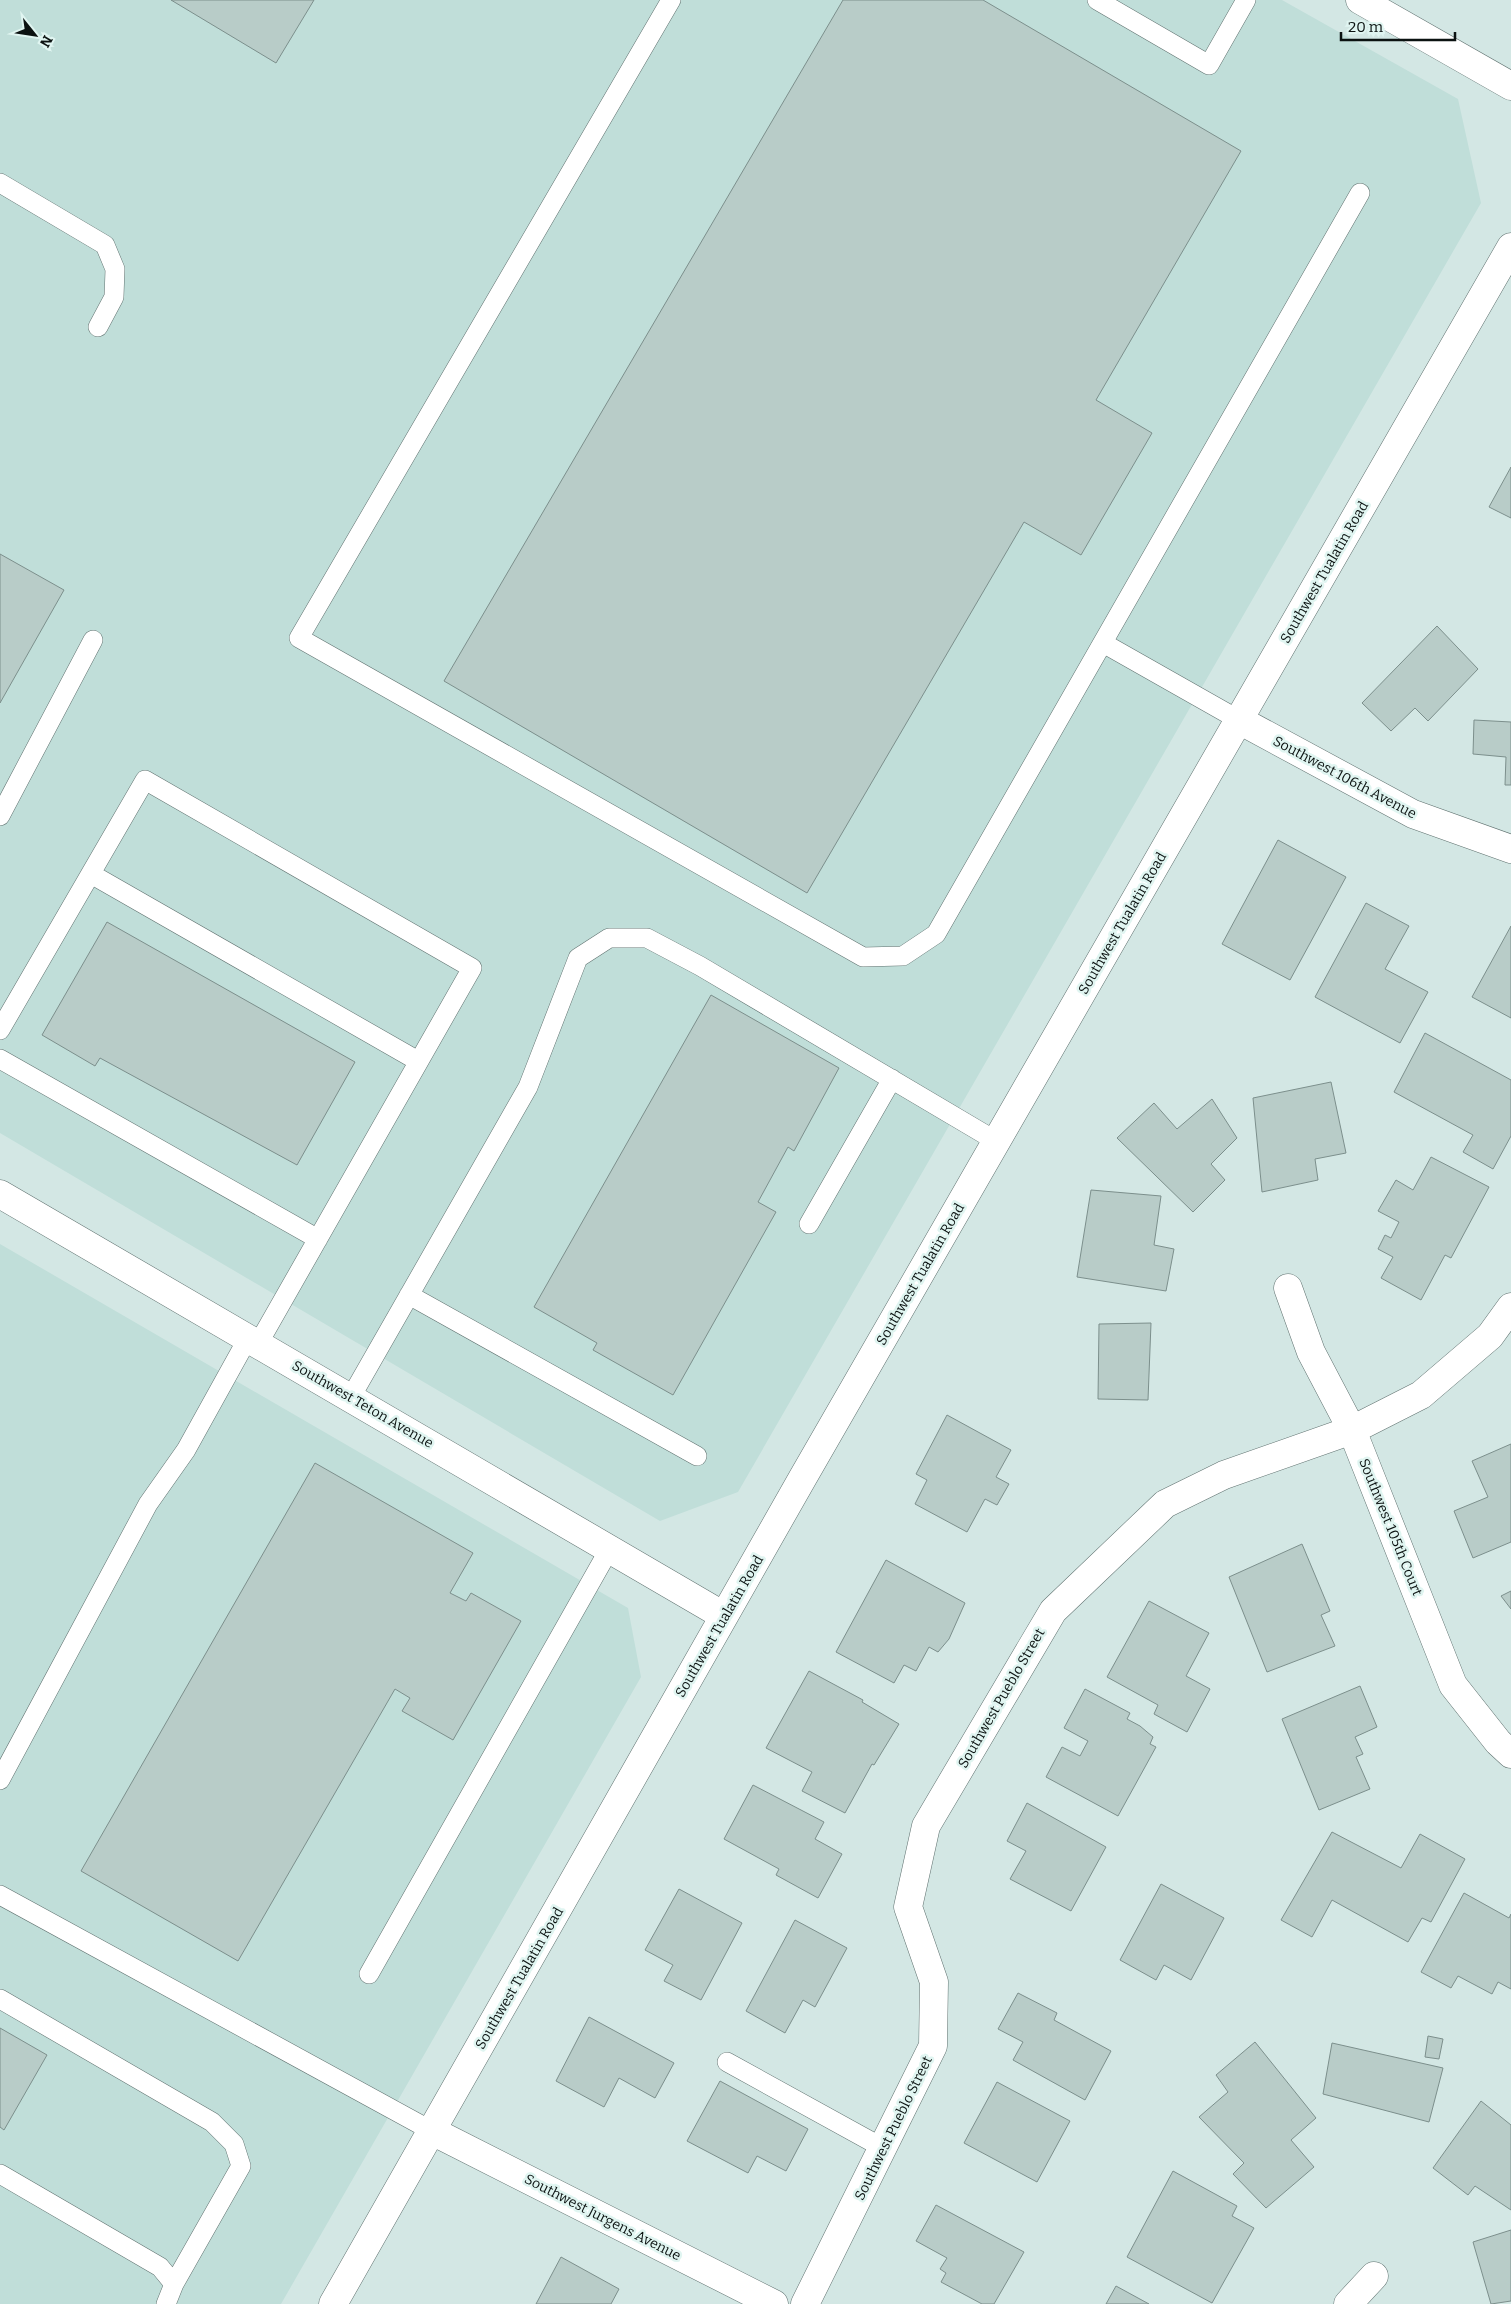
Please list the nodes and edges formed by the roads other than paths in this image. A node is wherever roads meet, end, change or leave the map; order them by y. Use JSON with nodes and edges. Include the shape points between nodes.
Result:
{"nodes":[{"id":1,"x":671,"y":0,"type":"edge"},
{"id":2,"x":1096,"y":0,"type":"edge"},
{"id":3,"x":1246,"y":0,"type":"edge"},
{"id":4,"x":1360,"y":0,"type":"edge"},
{"id":5,"x":1511,"y":86,"type":"edge"},
{"id":6,"x":0,"y":183,"type":"edge"},
{"id":7,"x":1360,"y":193,"type":"dead end"},
{"id":8,"x":1511,"y":248,"type":"edge"},
{"id":9,"x":98,"y":327,"type":"dead end"},
{"id":10,"x":93,"y":640,"type":"dead end"},
{"id":11,"x":1103,"y":643,"type":"junction"},
{"id":12,"x":1239,"y":720,"type":"junction"},
{"id":13,"x":0,"y":816,"type":"edge"},
{"id":14,"x":1511,"y":849,"type":"edge"},
{"id":15,"x":91,"y":874,"type":"junction"},
{"id":16,"x":0,"y":1030,"type":"edge"},
{"id":17,"x":0,"y":1059,"type":"edge"},
{"id":18,"x":418,"y":1061,"type":"junction"},
{"id":19,"x":892,"y":1079,"type":"junction"},
{"id":20,"x":996,"y":1141,"type":"junction"},
{"id":21,"x":0,"y":1194,"type":"edge"},
{"id":22,"x":809,"y":1224,"type":"dead end"},
{"id":23,"x":318,"y":1239,"type":"junction"},
{"id":24,"x":1288,"y":1288,"type":"dead end"},
{"id":25,"x":409,"y":1295,"type":"junction"},
{"id":26,"x":1511,"y":1307,"type":"edge"},
{"id":27,"x":253,"y":1341,"type":"junction"},
{"id":28,"x":351,"y":1397,"type":"junction"},
{"id":29,"x":1352,"y":1430,"type":"junction"},
{"id":30,"x":697,"y":1456,"type":"dead end"},
{"id":31,"x":610,"y":1548,"type":"junction"},
{"id":32,"x":724,"y":1616,"type":"junction"},
{"id":33,"x":1511,"y":1754,"type":"edge"},
{"id":34,"x":0,"y":1780,"type":"edge"},
{"id":35,"x":0,"y":1895,"type":"edge"},
{"id":36,"x":369,"y":1974,"type":"dead end"},
{"id":37,"x":0,"y":1999,"type":"edge"},
{"id":38,"x":727,"y":2062,"type":"dead end"},
{"id":39,"x":432,"y":2131,"type":"junction"},
{"id":40,"x":883,"y":2148,"type":"junction"},
{"id":41,"x":0,"y":2174,"type":"edge"},
{"id":42,"x":1374,"y":2276,"type":"dead end"},
{"id":43,"x":174,"y":2284,"type":"junction"},
{"id":44,"x":166,"y":2304,"type":"edge"},
{"id":45,"x":333,"y":2304,"type":"edge"},
{"id":46,"x":774,"y":2304,"type":"edge"},
{"id":47,"x":806,"y":2304,"type":"edge"},
{"id":48,"x":1348,"y":2304,"type":"edge"}],
"edges":[{"from":1,"to":11,"type":"lane","via":[[298,638],[863,957],[903,956],[936,934]]},
{"from":2,"to":3,"type":"lane","via":[[1208,66]]},
{"from":4,"to":5,"type":"street"},
{"from":6,"to":9,"type":"lane","via":[[105,245],[115,269],[114,298]]},
{"from":7,"to":11,"type":"lane"},
{"from":8,"to":12,"type":"street","name":"Southwest Tualatin Road"},
{"from":10,"to":13,"type":"lane"},
{"from":11,"to":12,"type":"lane"},
{"from":12,"to":14,"type":"street","name":"Southwest 106th Avenue","via":[[1414,814]]},
{"from":12,"to":20,"type":"street","name":"Southwest Tualatin Road"},
{"from":15,"to":16,"type":"lane"},
{"from":15,"to":18,"type":"lane"},
{"from":15,"to":18,"type":"lane","via":[[145,780],[472,968]]},
{"from":17,"to":23,"type":"lane"},
{"from":18,"to":23,"type":"lane"},
{"from":19,"to":20,"type":"lane"},
{"from":19,"to":22,"type":"lane"},
{"from":19,"to":25,"type":"lane","via":[[647,938],[610,938],[578,958],[528,1087]]},
{"from":20,"to":32,"type":"street","name":"Southwest Tualatin Road"},
{"from":21,"to":27,"type":"street","name":"Southwest Teton Avenue"},
{"from":23,"to":27,"type":"lane"},
{"from":24,"to":29,"type":"street","name":"Southwest 105th Court","via":[[1311,1352]]},
{"from":25,"to":28,"type":"lane"},
{"from":25,"to":30,"type":"lane"},
{"from":26,"to":29,"type":"street","name":"Southwest Pueblo Street","via":[[1490,1336],[1421,1395]]},
{"from":27,"to":28,"type":"street","name":"Southwest Teton Avenue"},
{"from":27,"to":34,"type":"lane","via":[[186,1450],[148,1504]]},
{"from":28,"to":31,"type":"street","name":"Southwest Teton Avenue"},
{"from":29,"to":33,"type":"street","name":"Southwest 105th Court","via":[[1453,1685]]},
{"from":29,"to":40,"type":"street","name":"Southwest Pueblo Street","via":[[1224,1475],[1165,1504],[1053,1611],[926,1826],[908,1907],[934,1982],[933,2046]]},
{"from":31,"to":32,"type":"street","name":"Southwest Teton Avenue"},
{"from":31,"to":36,"type":"lane"},
{"from":32,"to":39,"type":"street","name":"Southwest Tualatin Road"},
{"from":35,"to":39,"type":"lane"},
{"from":37,"to":43,"type":"lane","via":[[212,2122],[234,2144],[241,2166]]},
{"from":38,"to":40,"type":"lane"},
{"from":39,"to":45,"type":"street","name":"Southwest Tualatin Road"},
{"from":39,"to":46,"type":"street","name":"Southwest Jurgens Avenue"},
{"from":40,"to":47,"type":"street","name":"Southwest Pueblo Street"},
{"from":41,"to":43,"type":"lane","via":[[160,2267]]},
{"from":42,"to":48,"type":"street"},
{"from":43,"to":44,"type":"lane"}]}
